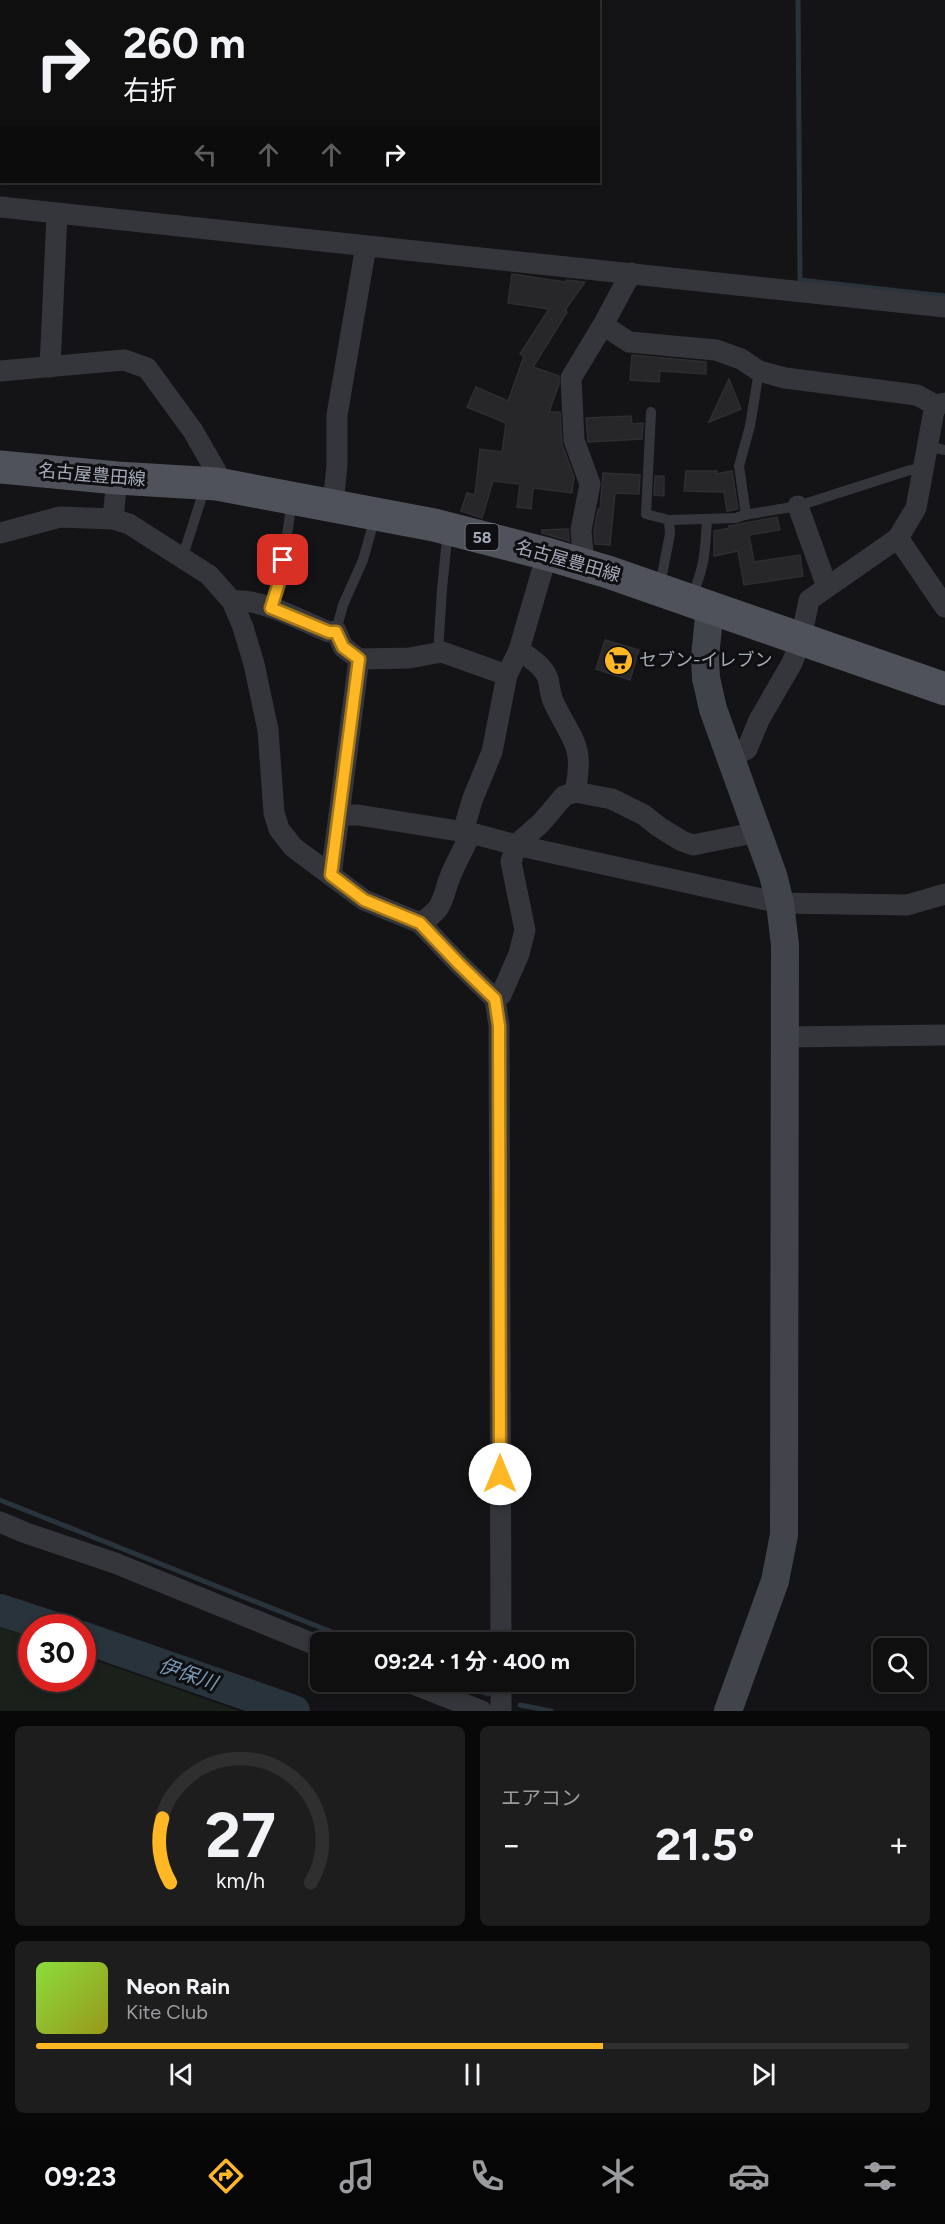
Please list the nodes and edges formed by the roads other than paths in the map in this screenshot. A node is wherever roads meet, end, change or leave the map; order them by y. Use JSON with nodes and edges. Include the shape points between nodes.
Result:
{"nodes":[{"id":1,"x":0,"y":207,"type":"edge"},
{"id":2,"x":57,"y":214,"type":"junction"},
{"id":3,"x":366,"y":246,"type":"junction"},
{"id":4,"x":631,"y":273,"type":"junction"},
{"id":5,"x":945,"y":307,"type":"edge"},
{"id":6,"x":603,"y":325,"type":"junction"},
{"id":7,"x":50,"y":367,"type":"junction"},
{"id":8,"x":0,"y":371,"type":"edge"},
{"id":9,"x":759,"y":371,"type":"junction"},
{"id":10,"x":940,"y":404,"type":"edge"},
{"id":11,"x":651,"y":412,"type":"dead end"},
{"id":12,"x":936,"y":448,"type":"edge"},
{"id":13,"x":0,"y":467,"type":"edge"},
{"id":14,"x":922,"y":469,"type":"junction"},
{"id":15,"x":117,"y":478,"type":"junction"},
{"id":16,"x":212,"y":484,"type":"junction"},
{"id":17,"x":293,"y":497,"type":"junction"},
{"id":18,"x":333,"y":505,"type":"junction"},
{"id":19,"x":798,"y":506,"type":"junction"},
{"id":20,"x":375,"y":513,"type":"junction"},
{"id":21,"x":746,"y":514,"type":"junction"},
{"id":22,"x":113,"y":519,"type":"junction"},
{"id":23,"x":669,"y":520,"type":"junction"},
{"id":24,"x":707,"y":520,"type":"junction"},
{"id":25,"x":452,"y":530,"type":"junction"},
{"id":26,"x":0,"y":533,"type":"edge"},
{"id":27,"x":898,"y":538,"type":"junction"},
{"id":28,"x":547,"y":554,"type":"junction"},
{"id":29,"x":182,"y":559,"type":"junction"},
{"id":30,"x":584,"y":565,"type":"junction"},
{"id":31,"x":827,"y":587,"type":"junction"},
{"id":32,"x":659,"y":589,"type":"junction"},
{"id":33,"x":232,"y":602,"type":"junction"},
{"id":34,"x":700,"y":603,"type":"junction"},
{"id":35,"x":945,"y":607,"type":"edge"},
{"id":36,"x":271,"y":608,"type":"junction"},
{"id":37,"x":336,"y":632,"type":"junction"},
{"id":38,"x":801,"y":639,"type":"junction"},
{"id":39,"x":519,"y":650,"type":"junction"},
{"id":40,"x":438,"y":653,"type":"junction"},
{"id":41,"x":359,"y":659,"type":"junction"},
{"id":42,"x":507,"y":675,"type":"junction"},
{"id":43,"x":945,"y":689,"type":"edge"},
{"id":44,"x":731,"y":758,"type":"junction"},
{"id":45,"x":575,"y":792,"type":"junction"},
{"id":46,"x":339,"y":815,"type":"junction"},
{"id":47,"x":467,"y":832,"type":"junction"},
{"id":48,"x":758,"y":832,"type":"junction"},
{"id":49,"x":516,"y":845,"type":"junction"},
{"id":50,"x":331,"y":875,"type":"junction"},
{"id":51,"x":945,"y":894,"type":"edge"},
{"id":52,"x":780,"y":903,"type":"junction"},
{"id":53,"x":420,"y":923,"type":"junction"},
{"id":54,"x":495,"y":999,"type":"junction"},
{"id":55,"x":945,"y":1035,"type":"edge"},
{"id":56,"x":785,"y":1037,"type":"junction"},
{"id":57,"x":0,"y":1522,"type":"edge"},
{"id":58,"x":501,"y":1632,"type":"edge"},
{"id":59,"x":310,"y":1643,"type":"edge"},
{"id":60,"x":434,"y":1692,"type":"edge"},
{"id":61,"x":501,"y":1692,"type":"edge"},
{"id":62,"x":482,"y":1711,"type":"edge"},
{"id":63,"x":501,"y":1711,"type":"edge"},
{"id":64,"x":728,"y":1711,"type":"edge"}],
"edges":[{"from":1,"to":2,"type":"street"},
{"from":2,"to":3,"type":"street"},
{"from":2,"to":7,"type":"street"},
{"from":3,"to":4,"type":"street"},
{"from":3,"to":18,"type":"street","via":[[337,415]]},
{"from":4,"to":5,"type":"street"},
{"from":4,"to":6,"type":"street"},
{"from":6,"to":9,"type":"street","via":[[629,342],[716,350]]},
{"from":6,"to":30,"type":"street","via":[[572,378],[574,440],[590,484],[581,530]]},
{"from":7,"to":8,"type":"street"},
{"from":7,"to":16,"type":"street","via":[[124,360],[147,368],[193,431],[217,473]]},
{"from":9,"to":10,"type":"street","via":[[917,395]]},
{"from":9,"to":21,"type":"lane","via":[[739,466]]},
{"from":10,"to":12,"type":"street"},
{"from":11,"to":23,"type":"lane","via":[[646,514]]},
{"from":12,"to":14,"type":"street"},
{"from":13,"to":15,"type":"main road","name":"名古屋豊田線","number":"58"},
{"from":14,"to":19,"type":"lane"},
{"from":14,"to":27,"type":"street","via":[[916,508]]},
{"from":15,"to":16,"type":"main road","name":"名古屋豊田線","number":"58"},
{"from":15,"to":22,"type":"street"},
{"from":16,"to":17,"type":"main road","name":"名古屋豊田線","number":"58"},
{"from":16,"to":29,"type":"lane","via":[[203,497]]},
{"from":17,"to":18,"type":"main road","name":"名古屋豊田線","number":"58"},
{"from":17,"to":36,"type":"lane","via":[[281,576]]},
{"from":18,"to":20,"type":"main road","name":"名古屋豊田線","number":"58"},
{"from":19,"to":21,"type":"lane"},
{"from":19,"to":31,"type":"street"},
{"from":20,"to":25,"type":"main road","name":"名古屋豊田線","number":"58"},
{"from":20,"to":37,"type":"lane","via":[[363,560]]},
{"from":21,"to":24,"type":"lane"},
{"from":22,"to":26,"type":"street","via":[[60,517]]},
{"from":22,"to":29,"type":"street","via":[[129,524]]},
{"from":23,"to":24,"type":"lane"},
{"from":23,"to":32,"type":"lane"},
{"from":24,"to":34,"type":"lane"},
{"from":25,"to":28,"type":"main road","name":"名古屋豊田線","number":"58"},
{"from":25,"to":40,"type":"lane","via":[[447,539]]},
{"from":27,"to":31,"type":"street"},
{"from":27,"to":35,"type":"street"},
{"from":28,"to":30,"type":"main road","name":"名古屋豊田線","number":"58"},
{"from":28,"to":39,"type":"street"},
{"from":29,"to":33,"type":"street","via":[[208,575]]},
{"from":30,"to":32,"type":"main road","name":"名古屋豊田線","number":"58"},
{"from":31,"to":38,"type":"street","via":[[809,600]]},
{"from":32,"to":34,"type":"main road","name":"名古屋豊田線","number":"58"},
{"from":33,"to":36,"type":"street","via":[[244,600]]},
{"from":33,"to":50,"type":"street","via":[[254,664],[268,730],[274,813],[279,830],[293,847]]},
{"from":34,"to":38,"type":"main road","name":"名古屋豊田線","number":"58"},
{"from":34,"to":44,"type":"street","via":[[706,678]]},
{"from":36,"to":37,"type":"street"},
{"from":37,"to":41,"type":"street","via":[[343,647]]},
{"from":38,"to":43,"type":"main road","name":"名古屋豊田線","number":"58"},
{"from":38,"to":44,"type":"street","via":[[747,749]]},
{"from":39,"to":42,"type":"street"},
{"from":39,"to":45,"type":"street","via":[[547,675],[552,700],[579,752]]},
{"from":40,"to":41,"type":"street"},
{"from":40,"to":42,"type":"street"},
{"from":41,"to":46,"type":"street"},
{"from":42,"to":47,"type":"street","via":[[492,752],[473,798]]},
{"from":44,"to":48,"type":"street"},
{"from":45,"to":48,"type":"street","via":[[619,803],[693,845]]},
{"from":45,"to":49,"type":"street","via":[[564,796],[542,823]]},
{"from":46,"to":47,"type":"street"},
{"from":46,"to":50,"type":"street"},
{"from":47,"to":49,"type":"street"},
{"from":47,"to":53,"type":"street","via":[[445,895],[435,914]]},
{"from":48,"to":52,"type":"street"},
{"from":49,"to":52,"type":"street"},
{"from":49,"to":54,"type":"street","via":[[511,862],[525,930],[519,954],[501,995]]},
{"from":50,"to":53,"type":"street","via":[[364,900]]},
{"from":51,"to":52,"type":"street","via":[[907,904]]},
{"from":52,"to":56,"type":"street","via":[[785,945]]},
{"from":53,"to":54,"type":"street"},
{"from":54,"to":58,"type":"street","via":[[499,1026]]},
{"from":55,"to":56,"type":"street"},
{"from":56,"to":64,"type":"street","via":[[784,1535],[775,1581]]},
{"from":57,"to":59,"type":"street","via":[[115,1563]]},
{"from":60,"to":62,"type":"street"},
{"from":61,"to":63,"type":"street"}]}
